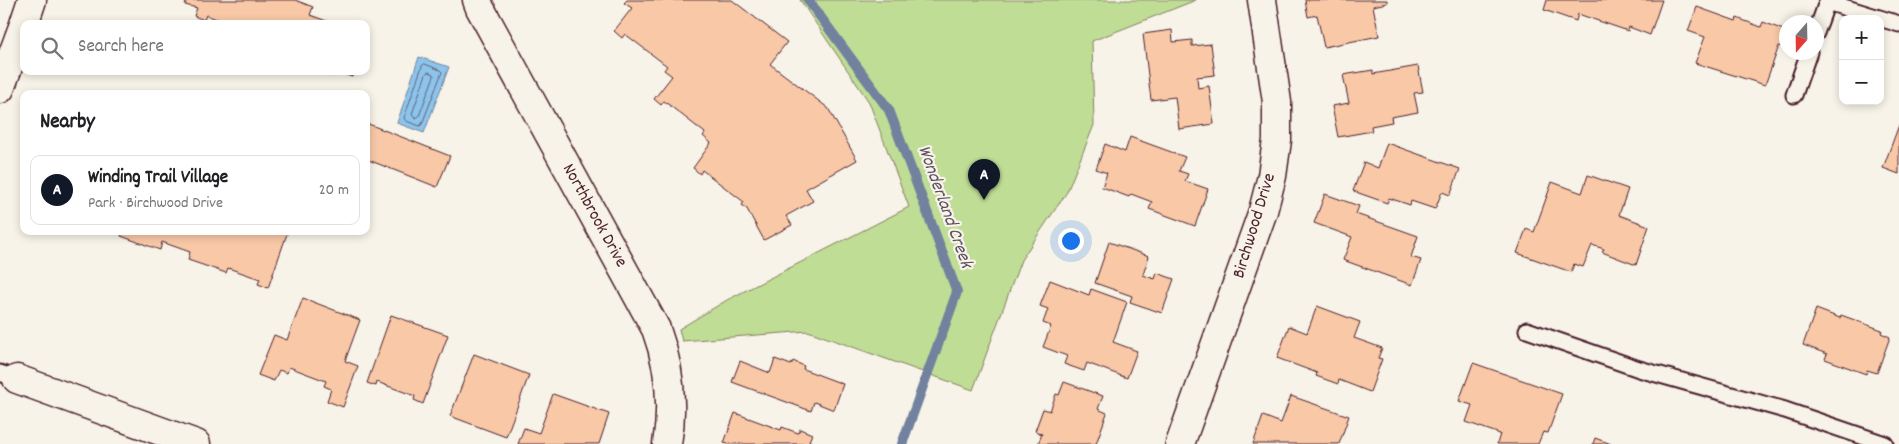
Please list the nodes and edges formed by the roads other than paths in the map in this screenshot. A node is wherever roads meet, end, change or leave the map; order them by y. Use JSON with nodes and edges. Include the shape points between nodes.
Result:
{"nodes":[{"id":1,"x":32,"y":0,"type":"edge"},
{"id":2,"x":477,"y":0,"type":"edge"},
{"id":3,"x":1262,"y":0,"type":"edge"},
{"id":4,"x":1822,"y":15,"type":"edge"},
{"id":5,"x":25,"y":20,"type":"edge"},
{"id":6,"x":1899,"y":24,"type":"edge"},
{"id":7,"x":20,"y":35,"type":"edge"},
{"id":8,"x":1806,"y":60,"type":"edge"},
{"id":9,"x":0,"y":89,"type":"edge"},
{"id":10,"x":1794,"y":95,"type":"dead end"},
{"id":11,"x":1527,"y":330,"type":"dead end"},
{"id":12,"x":9,"y":376,"type":"edge"},
{"id":13,"x":196,"y":444,"type":"edge"},
{"id":14,"x":667,"y":444,"type":"edge"},
{"id":15,"x":1180,"y":444,"type":"edge"},
{"id":16,"x":1885,"y":444,"type":"edge"}],
"edges":[{"from":1,"to":5,"type":"main road"},
{"from":2,"to":14,"type":"main road","name":"Northbrook Drive","via":[[656,329],[669,371],[671,424]]},
{"from":3,"to":15,"type":"main road","name":"Birchwood Drive","via":[[1277,102],[1277,140],[1272,176],[1263,211]]},
{"from":4,"to":6,"type":"lane","via":[[1827,2]]},
{"from":7,"to":9,"type":"main road"},
{"from":8,"to":10,"type":"lane"},
{"from":11,"to":16,"type":"lane","via":[[1639,369],[1785,410]]},
{"from":12,"to":13,"type":"main road"}]}
